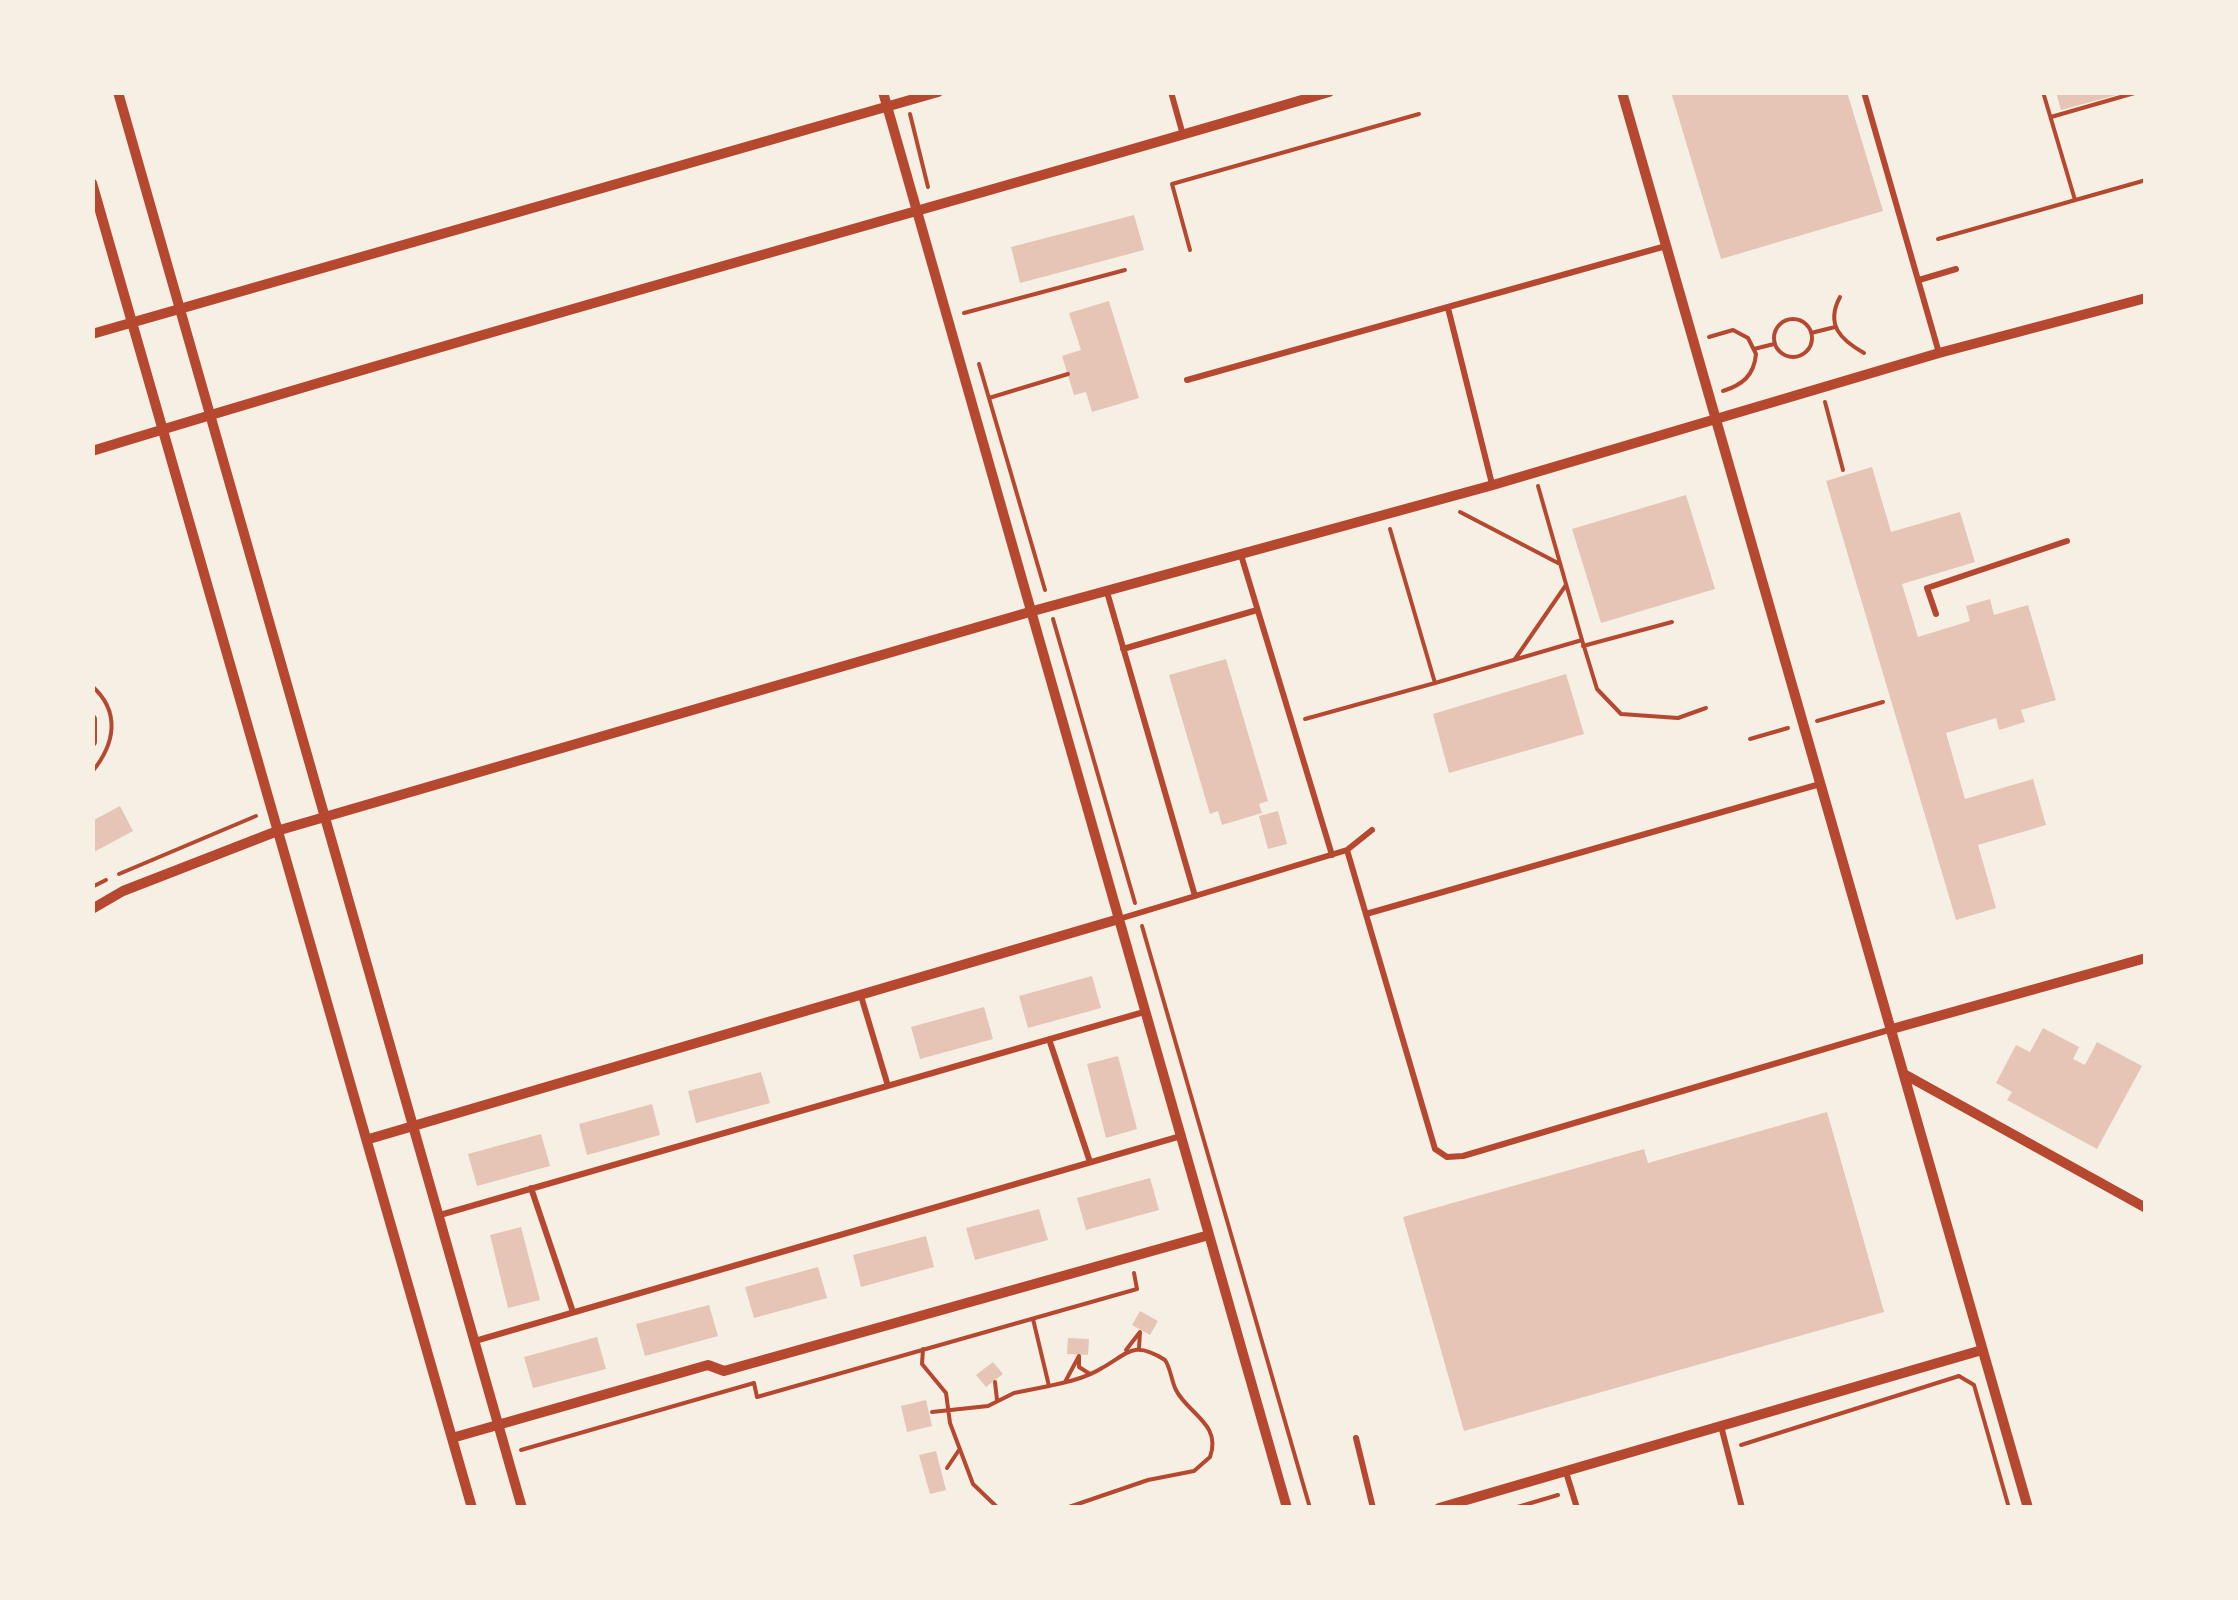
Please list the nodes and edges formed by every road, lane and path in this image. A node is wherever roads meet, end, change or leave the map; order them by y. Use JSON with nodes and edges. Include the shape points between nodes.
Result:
{"nodes":[{"id":1,"x":118,"y":92,"type":"edge"},
{"id":2,"x":883,"y":92,"type":"edge"},
{"id":3,"x":938,"y":92,"type":"edge"},
{"id":4,"x":1171,"y":92,"type":"edge"},
{"id":5,"x":1330,"y":92,"type":"edge"},
{"id":6,"x":1622,"y":92,"type":"edge"},
{"id":7,"x":1864,"y":92,"type":"edge"},
{"id":8,"x":2043,"y":92,"type":"edge"},
{"id":9,"x":2138,"y":92,"type":"edge"},
{"id":10,"x":907,"y":101,"type":"junction"},
{"id":11,"x":888,"y":107,"type":"junction"},
{"id":12,"x":1419,"y":114,"type":"dead end"},
{"id":13,"x":2051,"y":118,"type":"junction"},
{"id":14,"x":1183,"y":135,"type":"junction"},
{"id":15,"x":2146,"y":180,"type":"edge"},
{"id":16,"x":92,"y":182,"type":"edge"},
{"id":17,"x":2075,"y":200,"type":"junction"},
{"id":18,"x":934,"y":209,"type":"junction"},
{"id":19,"x":915,"y":215,"type":"junction"},
{"id":20,"x":1938,"y":239,"type":"dead end"},
{"id":21,"x":1666,"y":246,"type":"junction"},
{"id":22,"x":1190,"y":250,"type":"dead end"},
{"id":23,"x":1956,"y":269,"type":"dead end"},
{"id":24,"x":1125,"y":270,"type":"dead end"},
{"id":25,"x":1918,"y":280,"type":"junction"},
{"id":26,"x":959,"y":295,"type":"dead end"},
{"id":27,"x":1840,"y":298,"type":"dead end"},
{"id":28,"x":2146,"y":298,"type":"edge"},
{"id":29,"x":1448,"y":308,"type":"junction"},
{"id":30,"x":181,"y":310,"type":"junction"},
{"id":31,"x":132,"y":324,"type":"junction"},
{"id":32,"x":1835,"y":327,"type":"junction"},
{"id":33,"x":1811,"y":333,"type":"junction"},
{"id":34,"x":92,"y":334,"type":"edge"},
{"id":35,"x":1694,"y":342,"type":"junction"},
{"id":36,"x":1774,"y":344,"type":"junction"},
{"id":37,"x":974,"y":347,"type":"dead end"},
{"id":38,"x":1754,"y":349,"type":"junction"},
{"id":39,"x":1864,"y":353,"type":"dead end"},
{"id":40,"x":1940,"y":353,"type":"junction"},
{"id":41,"x":1068,"y":374,"type":"dead end"},
{"id":42,"x":1187,"y":380,"type":"dead end"},
{"id":43,"x":1821,"y":388,"type":"junction"},
{"id":44,"x":1710,"y":394,"type":"junction"},
{"id":45,"x":989,"y":398,"type":"junction"},
{"id":46,"x":210,"y":413,"type":"junction"},
{"id":47,"x":1718,"y":418,"type":"junction"},
{"id":48,"x":164,"y":429,"type":"junction"},
{"id":49,"x":92,"y":451,"type":"edge"},
{"id":50,"x":1844,"y":470,"type":"dead end"},
{"id":51,"x":1534,"y":473,"type":"junction"},
{"id":52,"x":1493,"y":486,"type":"junction"},
{"id":53,"x":1438,"y":500,"type":"junction"},
{"id":54,"x":1386,"y":514,"type":"junction"},
{"id":55,"x":2066,"y":541,"type":"dead end"},
{"id":56,"x":1240,"y":554,"type":"junction"},
{"id":57,"x":1560,"y":564,"type":"junction"},
{"id":58,"x":1566,"y":585,"type":"junction"},
{"id":59,"x":1106,"y":591,"type":"junction"},
{"id":60,"x":1050,"y":606,"type":"junction"},
{"id":61,"x":1258,"y":610,"type":"junction"},
{"id":62,"x":1033,"y":611,"type":"junction"},
{"id":63,"x":1936,"y":614,"type":"dead end"},
{"id":64,"x":1672,"y":622,"type":"dead end"},
{"id":65,"x":1583,"y":643,"type":"junction"},
{"id":66,"x":1124,"y":649,"type":"junction"},
{"id":67,"x":1514,"y":660,"type":"junction"},
{"id":68,"x":1435,"y":683,"type":"junction"},
{"id":69,"x":1706,"y":708,"type":"dead end"},
{"id":70,"x":92,"y":719,"type":"edge"},
{"id":71,"x":1292,"y":723,"type":"junction"},
{"id":72,"x":92,"y":742,"type":"edge"},
{"id":73,"x":1820,"y":784,"type":"junction"},
{"id":74,"x":256,"y":816,"type":"dead end"},
{"id":75,"x":326,"y":817,"type":"junction"},
{"id":76,"x":280,"y":830,"type":"junction"},
{"id":77,"x":1372,"y":830,"type":"dead end"},
{"id":78,"x":1347,"y":850,"type":"junction"},
{"id":79,"x":1332,"y":855,"type":"junction"},
{"id":80,"x":92,"y":887,"type":"edge"},
{"id":81,"x":1195,"y":896,"type":"junction"},
{"id":82,"x":92,"y":909,"type":"edge"},
{"id":83,"x":1138,"y":913,"type":"junction"},
{"id":84,"x":1366,"y":914,"type":"junction"},
{"id":85,"x":1119,"y":918,"type":"junction"},
{"id":86,"x":2146,"y":958,"type":"edge"},
{"id":87,"x":861,"y":994,"type":"junction"},
{"id":88,"x":1145,"y":1011,"type":"junction"},
{"id":89,"x":1892,"y":1030,"type":"junction"},
{"id":90,"x":1049,"y":1039,"type":"junction"},
{"id":91,"x":1904,"y":1074,"type":"junction"},
{"id":92,"x":888,"y":1086,"type":"junction"},
{"id":93,"x":415,"y":1126,"type":"junction"},
{"id":94,"x":1181,"y":1136,"type":"junction"},
{"id":95,"x":369,"y":1138,"type":"junction"},
{"id":96,"x":1090,"y":1162,"type":"junction"},
{"id":97,"x":531,"y":1188,"type":"junction"},
{"id":98,"x":2146,"y":1208,"type":"edge"},
{"id":99,"x":440,"y":1215,"type":"junction"},
{"id":100,"x":1209,"y":1235,"type":"junction"},
{"id":101,"x":1147,"y":1269,"type":"dead end"},
{"id":102,"x":572,"y":1312,"type":"junction"},
{"id":103,"x":1033,"y":1318,"type":"junction"},
{"id":104,"x":475,"y":1340,"type":"junction"},
{"id":105,"x":924,"y":1350,"type":"junction"},
{"id":106,"x":1126,"y":1350,"type":"junction"},
{"id":107,"x":1140,"y":1350,"type":"junction"},
{"id":108,"x":1982,"y":1350,"type":"junction"},
{"id":109,"x":908,"y":1354,"type":"junction"},
{"id":110,"x":922,"y":1364,"type":"junction"},
{"id":111,"x":1090,"y":1374,"type":"junction"},
{"id":112,"x":1065,"y":1382,"type":"junction"},
{"id":113,"x":1049,"y":1386,"type":"junction"},
{"id":114,"x":1014,"y":1393,"type":"junction"},
{"id":115,"x":996,"y":1401,"type":"junction"},
{"id":116,"x":948,"y":1409,"type":"junction"},
{"id":117,"x":932,"y":1412,"type":"dead end"},
{"id":118,"x":499,"y":1425,"type":"junction"},
{"id":119,"x":1721,"y":1426,"type":"junction"},
{"id":120,"x":452,"y":1438,"type":"junction"},
{"id":121,"x":1356,"y":1438,"type":"dead end"},
{"id":122,"x":1743,"y":1442,"type":"dead end"},
{"id":123,"x":959,"y":1450,"type":"junction"},
{"id":124,"x":507,"y":1454,"type":"junction"},
{"id":125,"x":1566,"y":1471,"type":"junction"},
{"id":126,"x":969,"y":1472,"type":"junction"},
{"id":127,"x":1572,"y":1491,"type":"junction"},
{"id":128,"x":472,"y":1508,"type":"edge"},
{"id":129,"x":522,"y":1508,"type":"edge"},
{"id":130,"x":998,"y":1508,"type":"edge"},
{"id":131,"x":1066,"y":1508,"type":"edge"},
{"id":132,"x":1287,"y":1508,"type":"edge"},
{"id":133,"x":1310,"y":1508,"type":"edge"},
{"id":134,"x":1373,"y":1508,"type":"edge"},
{"id":135,"x":1439,"y":1508,"type":"edge"},
{"id":136,"x":1514,"y":1508,"type":"edge"},
{"id":137,"x":1576,"y":1508,"type":"edge"},
{"id":138,"x":1742,"y":1508,"type":"edge"},
{"id":139,"x":2009,"y":1508,"type":"edge"},
{"id":140,"x":2028,"y":1508,"type":"edge"}],
"edges":[{"from":1,"to":30,"type":"street"},
{"from":2,"to":11,"type":"street"},
{"from":3,"to":10,"type":"street"},
{"from":4,"to":14,"type":"lane"},
{"from":5,"to":14,"type":"street"},
{"from":6,"to":21,"type":"street"},
{"from":7,"to":25,"type":"lane"},
{"from":8,"to":13,"type":"path"},
{"from":9,"to":13,"type":"path"},
{"from":10,"to":11,"type":"street"},
{"from":10,"to":18,"type":"path"},
{"from":11,"to":19,"type":"street"},
{"from":11,"to":30,"type":"street"},
{"from":12,"to":22,"type":"path","via":[[1172,184]]},
{"from":13,"to":17,"type":"path"},
{"from":14,"to":18,"type":"street"},
{"from":15,"to":17,"type":"path"},
{"from":16,"to":31,"type":"street"},
{"from":17,"to":20,"type":"path"},
{"from":18,"to":19,"type":"street"},
{"from":19,"to":46,"type":"street"},
{"from":19,"to":62,"type":"street"},
{"from":21,"to":29,"type":"lane"},
{"from":21,"to":35,"type":"street"},
{"from":23,"to":25,"type":"lane"},
{"from":24,"to":26,"type":"path","via":[[964,314]]},
{"from":25,"to":40,"type":"lane"},
{"from":27,"to":32,"type":"path"},
{"from":28,"to":40,"type":"street"},
{"from":29,"to":42,"type":"lane"},
{"from":29,"to":52,"type":"lane"},
{"from":30,"to":31,"type":"street"},
{"from":30,"to":46,"type":"street"},
{"from":31,"to":34,"type":"street"},
{"from":31,"to":48,"type":"street"},
{"from":32,"to":33,"type":"path"},
{"from":32,"to":39,"type":"path"},
{"from":33,"to":36,"type":"path","via":[[1809,348],[1798,356],[1782,354]]},
{"from":33,"to":36,"type":"path","via":[[1800,320],[1787,320],[1774,332]]},
{"from":35,"to":38,"type":"path","via":[[1733,330]]},
{"from":35,"to":44,"type":"street"},
{"from":36,"to":38,"type":"path"},
{"from":37,"to":45,"type":"path"},
{"from":38,"to":44,"type":"path","via":[[1751,373],[1739,386]]},
{"from":40,"to":43,"type":"street"},
{"from":41,"to":45,"type":"path"},
{"from":43,"to":47,"type":"street"},
{"from":43,"to":50,"type":"path"},
{"from":44,"to":47,"type":"street"},
{"from":45,"to":60,"type":"path"},
{"from":46,"to":48,"type":"street"},
{"from":46,"to":75,"type":"street"},
{"from":47,"to":51,"type":"street"},
{"from":47,"to":73,"type":"street"},
{"from":48,"to":49,"type":"street"},
{"from":48,"to":76,"type":"street"},
{"from":51,"to":52,"type":"street"},
{"from":51,"to":57,"type":"path"},
{"from":52,"to":53,"type":"street"},
{"from":53,"to":54,"type":"street"},
{"from":53,"to":57,"type":"path"},
{"from":54,"to":56,"type":"street"},
{"from":54,"to":68,"type":"path"},
{"from":55,"to":63,"type":"lane","via":[[1927,588]]},
{"from":56,"to":59,"type":"street"},
{"from":56,"to":61,"type":"lane"},
{"from":57,"to":58,"type":"path"},
{"from":58,"to":65,"type":"path"},
{"from":58,"to":67,"type":"path"},
{"from":59,"to":60,"type":"street"},
{"from":59,"to":66,"type":"lane"},
{"from":60,"to":62,"type":"street"},
{"from":60,"to":83,"type":"path"},
{"from":61,"to":66,"type":"lane"},
{"from":61,"to":71,"type":"lane"},
{"from":62,"to":75,"type":"street"},
{"from":62,"to":85,"type":"street"},
{"from":64,"to":65,"type":"path"},
{"from":65,"to":67,"type":"path"},
{"from":65,"to":69,"type":"path","via":[[1597,689],[1621,714],[1678,718]]},
{"from":66,"to":81,"type":"lane"},
{"from":67,"to":68,"type":"path"},
{"from":68,"to":71,"type":"path"},
{"from":70,"to":72,"type":"street"},
{"from":71,"to":79,"type":"lane"},
{"from":73,"to":84,"type":"lane"},
{"from":73,"to":89,"type":"street"},
{"from":74,"to":80,"type":"path"},
{"from":75,"to":76,"type":"street"},
{"from":75,"to":93,"type":"street"},
{"from":76,"to":82,"type":"street"},
{"from":76,"to":95,"type":"street"},
{"from":77,"to":78,"type":"lane"},
{"from":78,"to":79,"type":"lane"},
{"from":78,"to":84,"type":"lane"},
{"from":79,"to":81,"type":"lane"},
{"from":81,"to":83,"type":"lane"},
{"from":83,"to":85,"type":"lane"},
{"from":83,"to":133,"type":"path"},
{"from":84,"to":89,"type":"lane","via":[[1435,1149],[1447,1157]]},
{"from":85,"to":87,"type":"street"},
{"from":85,"to":88,"type":"street"},
{"from":86,"to":89,"type":"street"},
{"from":87,"to":92,"type":"lane"},
{"from":87,"to":93,"type":"street"},
{"from":88,"to":90,"type":"lane"},
{"from":88,"to":94,"type":"street"},
{"from":89,"to":91,"type":"street"},
{"from":90,"to":92,"type":"lane"},
{"from":90,"to":96,"type":"lane"},
{"from":91,"to":98,"type":"street"},
{"from":91,"to":108,"type":"street"},
{"from":92,"to":97,"type":"lane"},
{"from":93,"to":95,"type":"street"},
{"from":93,"to":99,"type":"street"},
{"from":94,"to":96,"type":"lane"},
{"from":94,"to":100,"type":"street"},
{"from":95,"to":120,"type":"street"},
{"from":96,"to":102,"type":"lane"},
{"from":97,"to":99,"type":"lane"},
{"from":97,"to":102,"type":"lane"},
{"from":99,"to":104,"type":"street"},
{"from":100,"to":118,"type":"street","via":[[724,1371],[708,1365]]},
{"from":100,"to":132,"type":"street"},
{"from":101,"to":103,"type":"path","via":[[1132,1274],[1138,1289]]},
{"from":102,"to":104,"type":"lane"},
{"from":103,"to":105,"type":"path"},
{"from":103,"to":113,"type":"path"},
{"from":104,"to":118,"type":"street"},
{"from":105,"to":109,"type":"path"},
{"from":105,"to":110,"type":"path"},
{"from":106,"to":107,"type":"path"},
{"from":106,"to":107,"type":"path","via":[[1140,1332]]},
{"from":106,"to":111,"type":"path"},
{"from":107,"to":131,"type":"path","via":[[1170,1366],[1179,1396],[1208,1427],[1210,1457],[1194,1471]]},
{"from":108,"to":119,"type":"street"},
{"from":108,"to":140,"type":"street"},
{"from":109,"to":110,"type":"path"},
{"from":109,"to":124,"type":"path","via":[[757,1396],[754,1382]]},
{"from":110,"to":116,"type":"path","via":[[946,1393]]},
{"from":111,"to":112,"type":"path"},
{"from":111,"to":112,"type":"path","via":[[1079,1367],[1078,1356]]},
{"from":112,"to":113,"type":"path"},
{"from":113,"to":114,"type":"path"},
{"from":114,"to":115,"type":"path"},
{"from":114,"to":115,"type":"path","via":[[997,1384]]},
{"from":115,"to":116,"type":"path"},
{"from":116,"to":117,"type":"path"},
{"from":116,"to":123,"type":"path"},
{"from":118,"to":120,"type":"street"},
{"from":118,"to":124,"type":"street"},
{"from":119,"to":125,"type":"street"},
{"from":119,"to":138,"type":"lane"},
{"from":120,"to":128,"type":"street"},
{"from":121,"to":134,"type":"lane"},
{"from":122,"to":139,"type":"path","via":[[1959,1376],[1974,1385]]},
{"from":123,"to":126,"type":"path"},
{"from":123,"to":126,"type":"path","via":[[950,1467]]},
{"from":124,"to":129,"type":"street"},
{"from":125,"to":127,"type":"lane"},
{"from":125,"to":135,"type":"street"},
{"from":126,"to":130,"type":"path"},
{"from":127,"to":136,"type":"path"},
{"from":127,"to":137,"type":"lane"}]}
